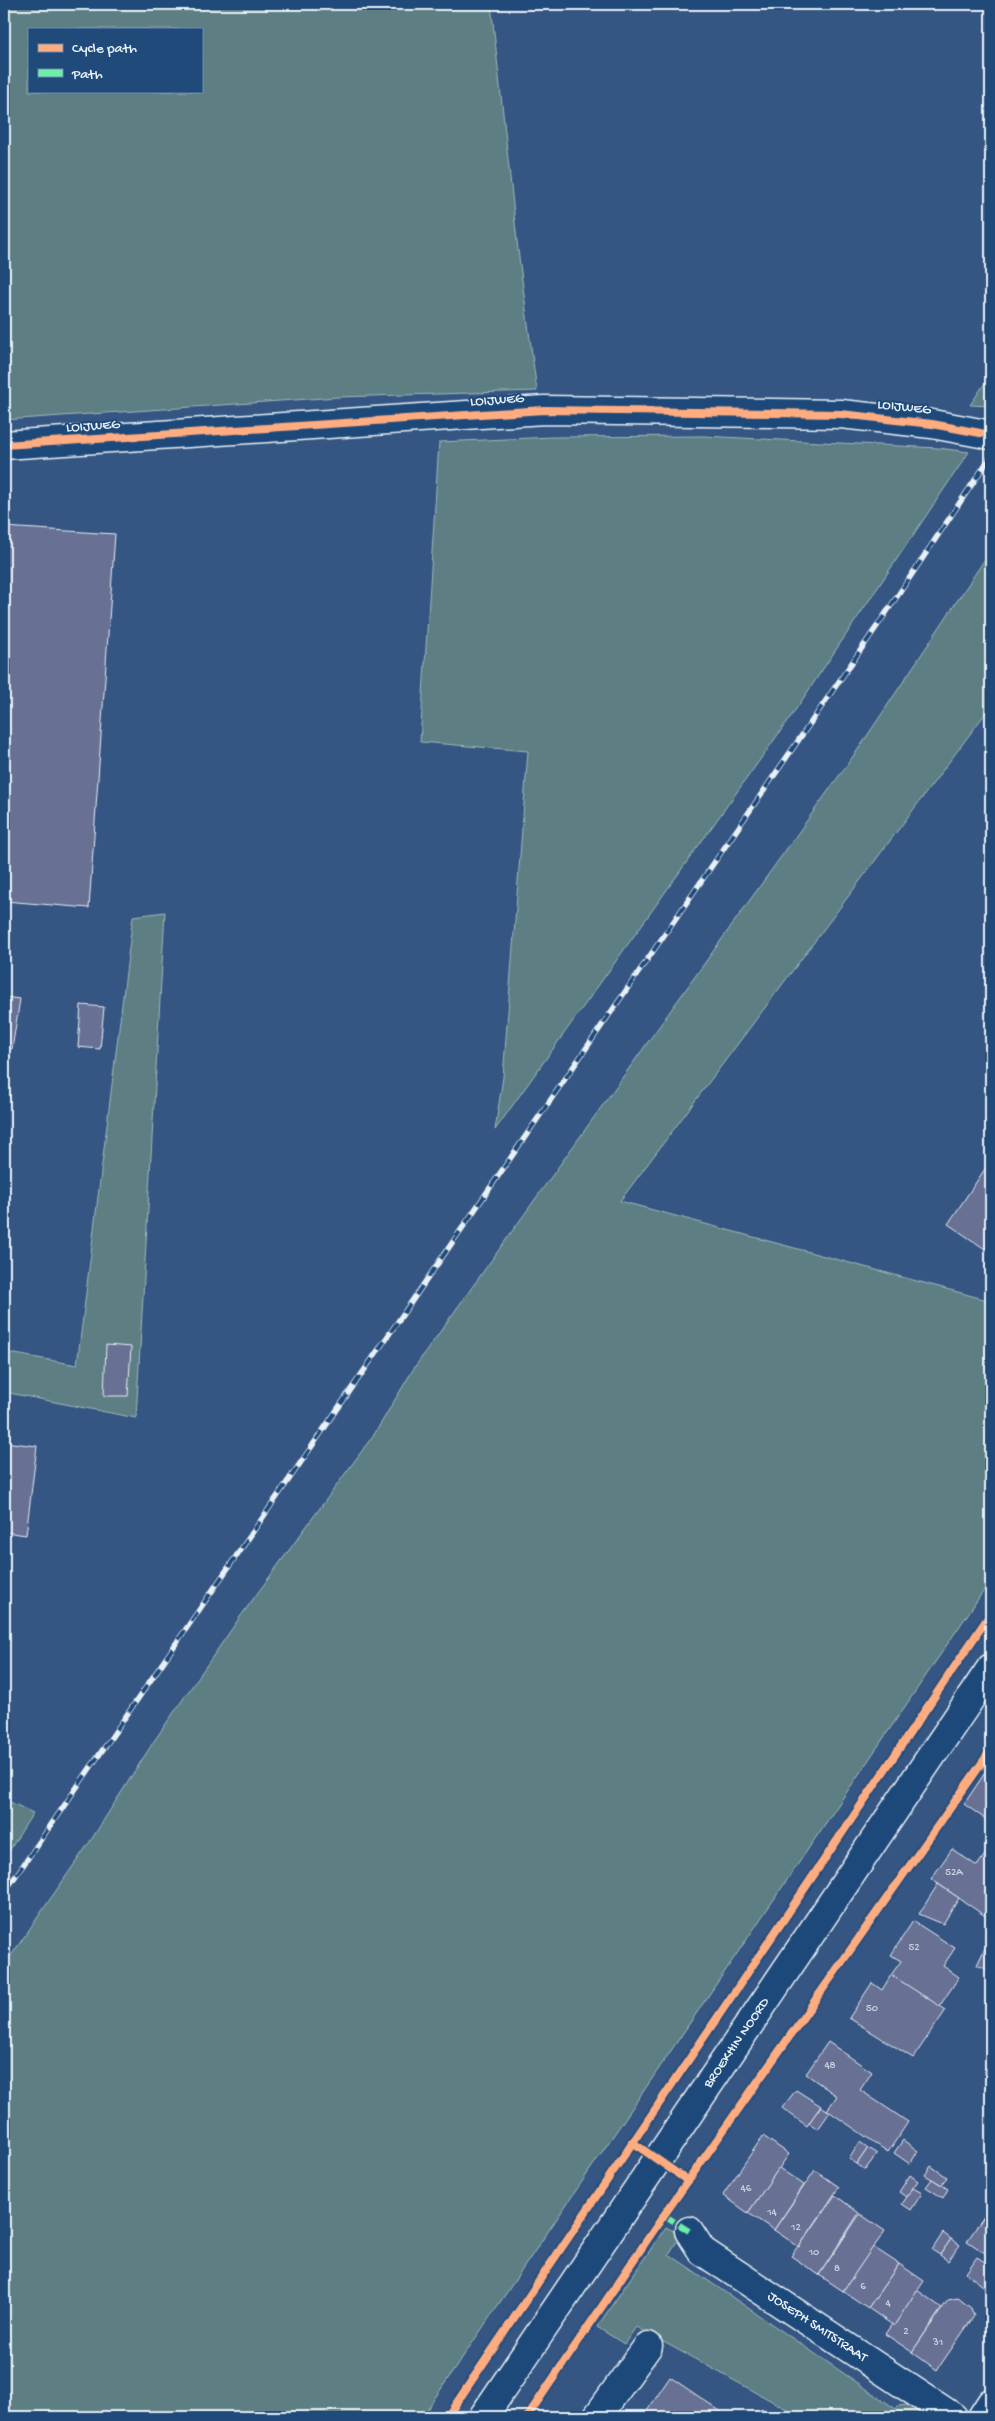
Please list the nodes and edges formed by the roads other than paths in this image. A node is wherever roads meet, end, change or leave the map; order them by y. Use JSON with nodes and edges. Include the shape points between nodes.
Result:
{"nodes":[{"id":1,"x":991,"y":435,"type":"edge"},
{"id":2,"x":4,"y":445,"type":"edge"},
{"id":3,"x":991,"y":1668,"type":"edge"},
{"id":4,"x":689,"y":2231,"type":"dead end"},
{"id":5,"x":648,"y":2346,"type":"dead end"},
{"id":6,"x":991,"y":2403,"type":"edge"},
{"id":7,"x":483,"y":2417,"type":"edge"},
{"id":8,"x":598,"y":2417,"type":"edge"},
{"id":9,"x":953,"y":2417,"type":"edge"},
{"id":10,"x":982,"y":2417,"type":"edge"}],
"edges":[{"from":1,"to":2,"type":"street","name":"LOIJWEG","via":[[932,424],[841,414],[544,410]]},
{"from":3,"to":7,"type":"street","name":"BROEKHIN NOORD"},
{"from":4,"to":9,"type":"street","name":"JOSEPH SMITSTRAAT","via":[[702,2251]]},
{"from":5,"to":8,"type":"street"},
{"from":6,"to":10,"type":"street"}]}
